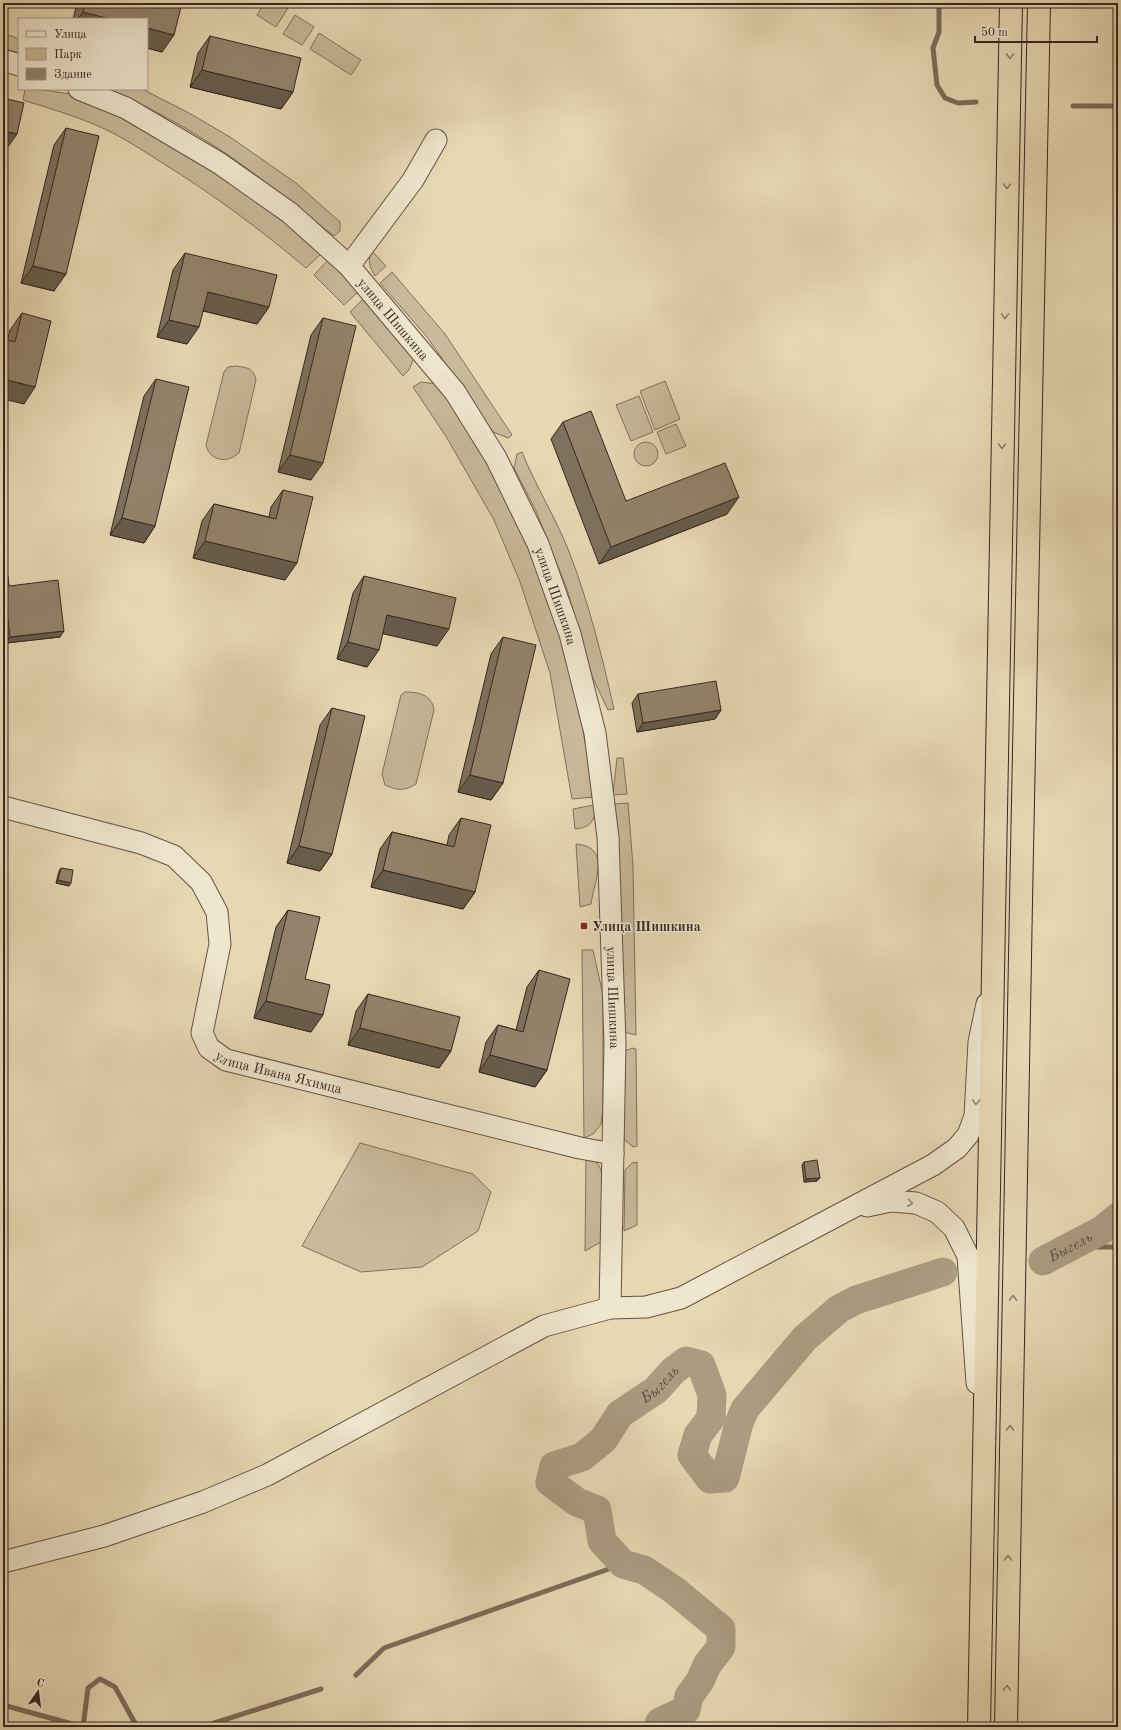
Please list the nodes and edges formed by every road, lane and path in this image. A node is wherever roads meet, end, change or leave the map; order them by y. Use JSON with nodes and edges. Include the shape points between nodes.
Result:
{"nodes":[{"id":1,"x":1011,"y":3,"type":"edge"},
{"id":2,"x":1039,"y":3,"type":"edge"},
{"id":3,"x":3,"y":60,"type":"edge"},
{"id":4,"x":18,"y":65,"type":"edge"},
{"id":5,"x":81,"y":90,"type":"edge"},
{"id":6,"x":436,"y":140,"type":"dead end"},
{"id":7,"x":349,"y":266,"type":"junction"},
{"id":8,"x":3,"y":806,"type":"edge"},
{"id":9,"x":992,"y":980,"type":"junction"},
{"id":10,"x":613,"y":1154,"type":"junction"},
{"id":11,"x":844,"y":1211,"type":"junction"},
{"id":12,"x":610,"y":1308,"type":"junction"},
{"id":13,"x":983,"y":1458,"type":"junction"},
{"id":14,"x":3,"y":1562,"type":"edge"},
{"id":15,"x":979,"y":1727,"type":"edge"},
{"id":16,"x":1006,"y":1727,"type":"edge"}],
"edges":[{"from":1,"to":9,"type":"highway","one_way":true},
{"from":16,"to":2,"type":"highway","one_way":true},
{"from":3,"to":4,"type":"street"},
{"from":5,"to":7,"type":"street","name":"улица Шишкина","via":[[126,108],[219,163],[290,213]]},
{"from":6,"to":7,"type":"street","via":[[413,180]]},
{"from":7,"to":10,"type":"street","name":"улица Шишкина","via":[[455,392],[496,458],[538,544],[570,634],[595,733],[608,837],[615,1043]]},
{"from":8,"to":10,"type":"street","name":"улица Ивана Яхимца","via":[[140,843],[174,856],[201,882],[217,912],[220,944],[202,1033],[209,1048],[226,1060]]},
{"from":9,"to":11,"type":"street","one_way":true,"via":[[979,1042],[975,1116],[968,1135],[957,1148],[933,1165]]},
{"from":9,"to":13,"type":"highway"},
{"from":10,"to":12,"type":"street","name":"улица Шишкина"},
{"from":11,"to":12,"type":"street","via":[[681,1298],[646,1307]]},
{"from":11,"to":13,"type":"street","one_way":true,"via":[[891,1201],[916,1203],[937,1212],[954,1228],[968,1256]]},
{"from":12,"to":14,"type":"street","via":[[544,1326],[267,1475],[204,1502],[104,1536]]},
{"from":13,"to":15,"type":"highway"}]}
